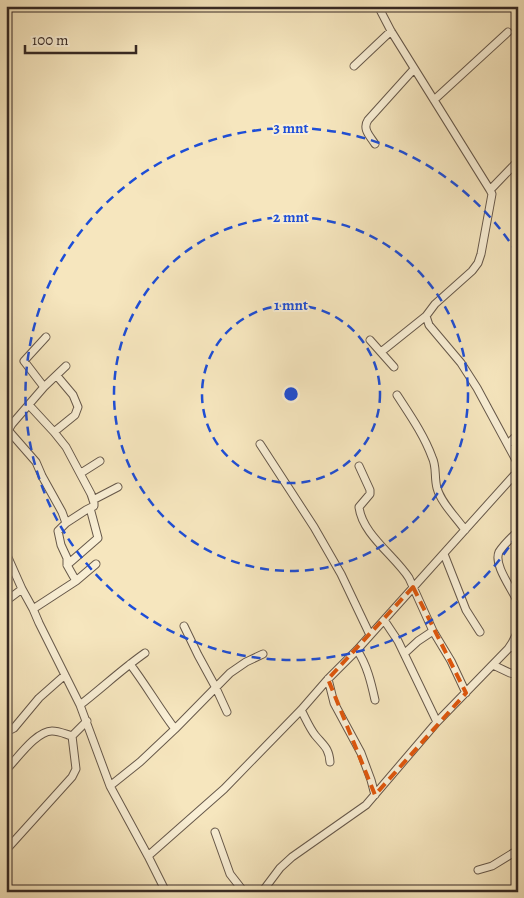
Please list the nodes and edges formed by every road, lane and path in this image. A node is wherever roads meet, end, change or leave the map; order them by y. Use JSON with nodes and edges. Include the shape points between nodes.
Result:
{"nodes":[{"id":1,"x":378,"y":6,"type":"edge"},
{"id":2,"x":391,"y":31,"type":"junction"},
{"id":3,"x":508,"y":32,"type":"dead end"},
{"id":4,"x":354,"y":66,"type":"dead end"},
{"id":5,"x":414,"y":69,"type":"junction"},
{"id":6,"x":434,"y":100,"type":"junction"},
{"id":7,"x":375,"y":144,"type":"dead end"},
{"id":8,"x":518,"y":161,"type":"edge"},
{"id":9,"x":490,"y":190,"type":"junction"},
{"id":10,"x":426,"y":316,"type":"junction"},
{"id":11,"x":46,"y":337,"type":"dead end"},
{"id":12,"x":370,"y":340,"type":"dead end"},
{"id":13,"x":381,"y":352,"type":"junction"},
{"id":14,"x":66,"y":366,"type":"dead end"},
{"id":15,"x":394,"y":367,"type":"dead end"},
{"id":16,"x":57,"y":376,"type":"junction"},
{"id":17,"x":44,"y":388,"type":"junction"},
{"id":18,"x":397,"y":395,"type":"dead end"},
{"id":19,"x":29,"y":405,"type":"junction"},
{"id":20,"x":7,"y":432,"type":"edge"},
{"id":21,"x":54,"y":432,"type":"junction"},
{"id":22,"x":518,"y":434,"type":"edge"},
{"id":23,"x":260,"y":444,"type":"dead end"},
{"id":24,"x":508,"y":444,"type":"junction"},
{"id":25,"x":100,"y":461,"type":"dead end"},
{"id":26,"x":359,"y":466,"type":"dead end"},
{"id":27,"x":518,"y":466,"type":"edge"},
{"id":28,"x":81,"y":473,"type":"junction"},
{"id":29,"x":118,"y":487,"type":"dead end"},
{"id":30,"x":93,"y":500,"type":"junction"},
{"id":31,"x":90,"y":508,"type":"junction"},
{"id":32,"x":66,"y":523,"type":"junction"},
{"id":33,"x":465,"y":530,"type":"junction"},
{"id":34,"x":518,"y":531,"type":"edge"},
{"id":35,"x":6,"y":552,"type":"edge"},
{"id":36,"x":444,"y":554,"type":"junction"},
{"id":37,"x":96,"y":564,"type":"dead end"},
{"id":38,"x":67,"y":565,"type":"junction"},
{"id":39,"x":76,"y":581,"type":"junction"},
{"id":40,"x":413,"y":587,"type":"junction"},
{"id":41,"x":22,"y":589,"type":"junction"},
{"id":42,"x":6,"y":601,"type":"edge"},
{"id":43,"x":518,"y":604,"type":"edge"},
{"id":44,"x":33,"y":609,"type":"junction"},
{"id":45,"x":384,"y":620,"type":"junction"},
{"id":46,"x":184,"y":626,"type":"dead end"},
{"id":47,"x":433,"y":631,"type":"junction"},
{"id":48,"x":518,"y":631,"type":"edge"},
{"id":49,"x":480,"y":632,"type":"dead end"},
{"id":50,"x":370,"y":634,"type":"junction"},
{"id":51,"x":510,"y":646,"type":"junction"},
{"id":52,"x":357,"y":650,"type":"junction"},
{"id":53,"x":518,"y":651,"type":"edge"},
{"id":54,"x":145,"y":653,"type":"dead end"},
{"id":55,"x":405,"y":653,"type":"junction"},
{"id":56,"x":262,"y":654,"type":"dead end"},
{"id":57,"x":130,"y":664,"type":"junction"},
{"id":58,"x":493,"y":665,"type":"junction"},
{"id":59,"x":65,"y":675,"type":"junction"},
{"id":60,"x":518,"y":675,"type":"edge"},
{"id":61,"x":328,"y":679,"type":"junction"},
{"id":62,"x":216,"y":688,"type":"junction"},
{"id":63,"x":466,"y":693,"type":"junction"},
{"id":64,"x":375,"y":700,"type":"dead end"},
{"id":65,"x":80,"y":705,"type":"junction"},
{"id":66,"x":302,"y":710,"type":"junction"},
{"id":67,"x":227,"y":712,"type":"dead end"},
{"id":68,"x":87,"y":721,"type":"junction"},
{"id":69,"x":437,"y":722,"type":"junction"},
{"id":70,"x":175,"y":729,"type":"junction"},
{"id":71,"x":6,"y":732,"type":"edge"},
{"id":72,"x":72,"y":736,"type":"junction"},
{"id":73,"x":330,"y":762,"type":"dead end"},
{"id":74,"x":6,"y":770,"type":"edge"},
{"id":75,"x":110,"y":786,"type":"junction"},
{"id":76,"x":375,"y":795,"type":"junction"},
{"id":77,"x":215,"y":832,"type":"dead end"},
{"id":78,"x":6,"y":850,"type":"edge"},
{"id":79,"x":518,"y":850,"type":"edge"},
{"id":80,"x":148,"y":856,"type":"junction"},
{"id":81,"x":478,"y":870,"type":"dead end"},
{"id":82,"x":166,"y":892,"type":"edge"},
{"id":83,"x":244,"y":892,"type":"edge"},
{"id":84,"x":262,"y":892,"type":"edge"}],
"edges":[{"from":1,"to":2,"type":"street"},
{"from":2,"to":4,"type":"street"},
{"from":2,"to":5,"type":"street"},
{"from":3,"to":6,"type":"street"},
{"from":5,"to":6,"type":"street"},
{"from":5,"to":7,"type":"street","via":[[365,124]]},
{"from":6,"to":9,"type":"street"},
{"from":8,"to":9,"type":"street"},
{"from":9,"to":10,"type":"street","via":[[491,200],[478,263]]},
{"from":10,"to":13,"type":"street"},
{"from":10,"to":24,"type":"street","via":[[429,325],[461,362]]},
{"from":11,"to":17,"type":"street","via":[[24,361]]},
{"from":12,"to":13,"type":"street"},
{"from":13,"to":15,"type":"street"},
{"from":14,"to":16,"type":"street"},
{"from":16,"to":17,"type":"street"},
{"from":16,"to":21,"type":"street","via":[[74,395],[78,407]]},
{"from":17,"to":19,"type":"street"},
{"from":18,"to":33,"type":"street","via":[[427,443],[434,460],[439,494]]},
{"from":19,"to":20,"type":"street"},
{"from":19,"to":21,"type":"street"},
{"from":20,"to":32,"type":"street","via":[[36,462]]},
{"from":21,"to":28,"type":"street"},
{"from":22,"to":24,"type":"street"},
{"from":23,"to":50,"type":"street","via":[[314,527]]},
{"from":24,"to":27,"type":"street"},
{"from":25,"to":28,"type":"street"},
{"from":26,"to":40,"type":"street","via":[[370,490],[359,507],[360,511],[370,532],[404,571]]},
{"from":27,"to":33,"type":"street","via":[[512,478]]},
{"from":28,"to":30,"type":"street"},
{"from":29,"to":30,"type":"street"},
{"from":30,"to":31,"type":"street","via":[[94,506]]},
{"from":31,"to":32,"type":"street"},
{"from":31,"to":38,"type":"street","via":[[98,538]]},
{"from":32,"to":38,"type":"street","via":[[58,532]]},
{"from":33,"to":36,"type":"street"},
{"from":34,"to":43,"type":"street","via":[[506,542],[497,559]]},
{"from":35,"to":41,"type":"street"},
{"from":36,"to":40,"type":"street"},
{"from":36,"to":49,"type":"street","via":[[466,610]]},
{"from":37,"to":39,"type":"street"},
{"from":38,"to":39,"type":"street"},
{"from":39,"to":44,"type":"street"},
{"from":40,"to":45,"type":"street"},
{"from":40,"to":47,"type":"street"},
{"from":41,"to":42,"type":"street"},
{"from":41,"to":44,"type":"street"},
{"from":44,"to":59,"type":"street"},
{"from":45,"to":50,"type":"street"},
{"from":45,"to":55,"type":"street"},
{"from":46,"to":62,"type":"street"},
{"from":47,"to":55,"type":"street"},
{"from":47,"to":63,"type":"street"},
{"from":48,"to":51,"type":"street"},
{"from":50,"to":52,"type":"street"},
{"from":51,"to":53,"type":"street"},
{"from":51,"to":58,"type":"street"},
{"from":52,"to":61,"type":"street"},
{"from":52,"to":64,"type":"street","via":[[363,659]]},
{"from":54,"to":57,"type":"street"},
{"from":55,"to":69,"type":"street"},
{"from":56,"to":62,"type":"street","via":[[237,667]]},
{"from":57,"to":65,"type":"street"},
{"from":57,"to":70,"type":"street"},
{"from":58,"to":60,"type":"street"},
{"from":58,"to":63,"type":"street"},
{"from":59,"to":65,"type":"street"},
{"from":59,"to":71,"type":"street","via":[[39,698],[14,728]]},
{"from":61,"to":66,"type":"street"},
{"from":61,"to":76,"type":"street","via":[[334,703],[361,753]]},
{"from":62,"to":67,"type":"street"},
{"from":62,"to":70,"type":"street"},
{"from":63,"to":69,"type":"street"},
{"from":65,"to":68,"type":"street"},
{"from":66,"to":73,"type":"street","via":[[327,748]]},
{"from":66,"to":80,"type":"street","via":[[224,789]]},
{"from":68,"to":72,"type":"street"},
{"from":68,"to":75,"type":"street"},
{"from":69,"to":76,"type":"street"},
{"from":70,"to":75,"type":"street"},
{"from":72,"to":74,"type":"street","via":[[50,731],[40,735]]},
{"from":72,"to":78,"type":"street","via":[[76,769],[72,778]]},
{"from":75,"to":80,"type":"street"},
{"from":76,"to":84,"type":"street","via":[[358,811],[292,857]]},
{"from":77,"to":83,"type":"street","via":[[230,874]]},
{"from":79,"to":81,"type":"street","via":[[492,866]]},
{"from":80,"to":82,"type":"street"}]}
